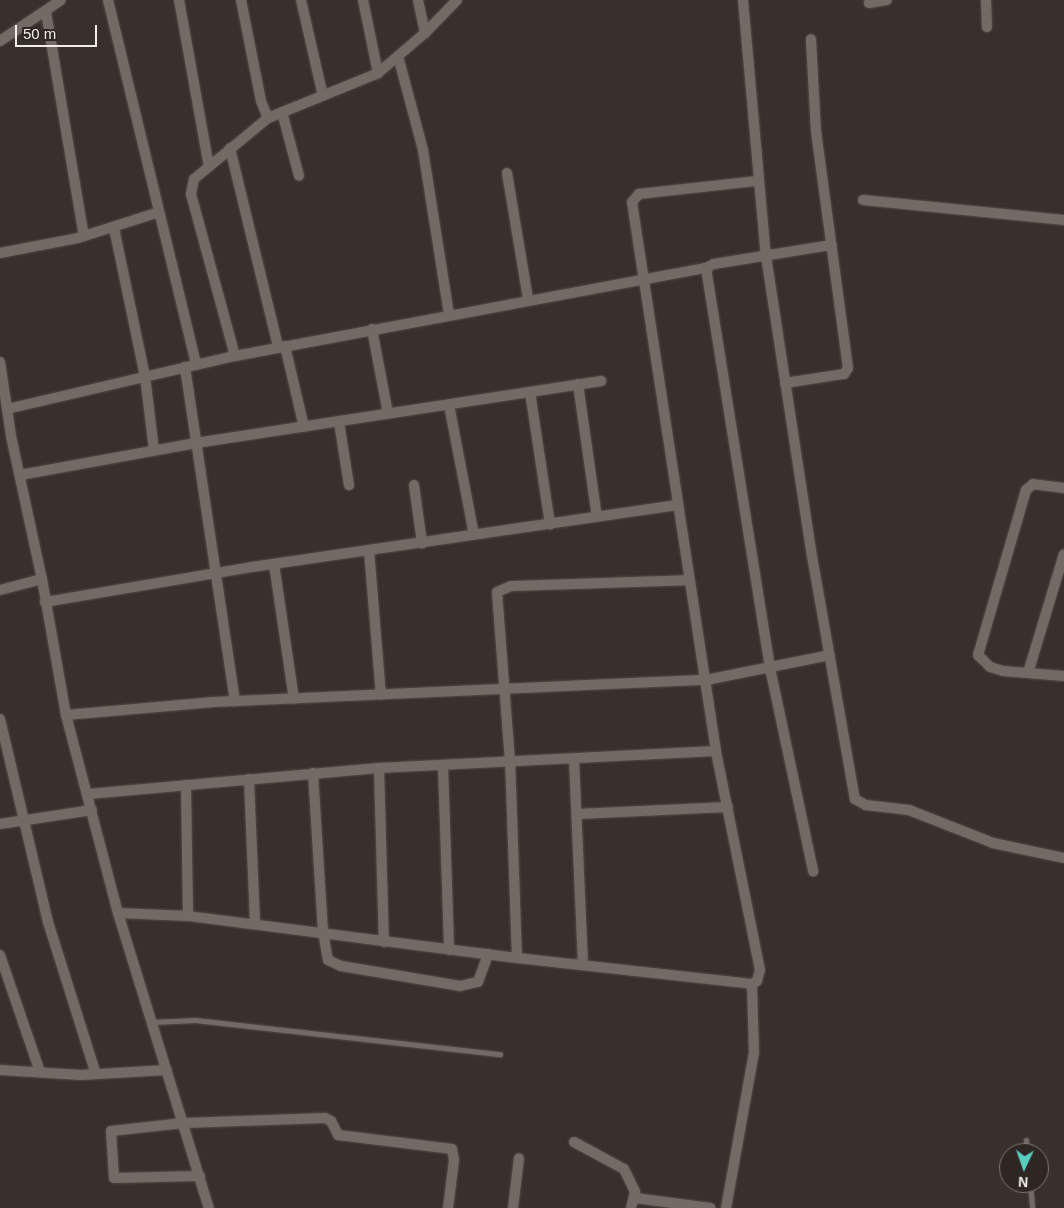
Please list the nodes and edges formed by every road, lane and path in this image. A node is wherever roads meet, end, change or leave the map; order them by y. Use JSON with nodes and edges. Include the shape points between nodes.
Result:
{"nodes":[{"id":1,"x":60,"y":0,"type":"edge"},
{"id":2,"x":108,"y":0,"type":"edge"},
{"id":3,"x":179,"y":0,"type":"edge"},
{"id":4,"x":241,"y":0,"type":"edge"},
{"id":5,"x":301,"y":0,"type":"edge"},
{"id":6,"x":363,"y":0,"type":"edge"},
{"id":7,"x":418,"y":0,"type":"edge"},
{"id":8,"x":457,"y":0,"type":"edge"},
{"id":9,"x":743,"y":0,"type":"edge"},
{"id":10,"x":870,"y":0,"type":"edge"},
{"id":11,"x":888,"y":0,"type":"edge"},
{"id":12,"x":986,"y":0,"type":"edge"},
{"id":13,"x":46,"y":12,"type":"junction"},
{"id":14,"x":987,"y":27,"type":"dead end"},
{"id":15,"x":425,"y":33,"type":"junction"},
{"id":16,"x":811,"y":40,"type":"dead end"},
{"id":17,"x":0,"y":41,"type":"edge"},
{"id":18,"x":398,"y":56,"type":"junction"},
{"id":19,"x":378,"y":73,"type":"junction"},
{"id":20,"x":323,"y":96,"type":"junction"},
{"id":21,"x":282,"y":112,"type":"junction"},
{"id":22,"x":268,"y":118,"type":"junction"},
{"id":23,"x":230,"y":148,"type":"junction"},
{"id":24,"x":209,"y":166,"type":"junction"},
{"id":25,"x":507,"y":173,"type":"dead end"},
{"id":26,"x":299,"y":176,"type":"dead end"},
{"id":27,"x":757,"y":180,"type":"junction"},
{"id":28,"x":863,"y":200,"type":"dead end"},
{"id":29,"x":156,"y":213,"type":"junction"},
{"id":30,"x":1064,"y":220,"type":"edge"},
{"id":31,"x":114,"y":228,"type":"junction"},
{"id":32,"x":84,"y":236,"type":"junction"},
{"id":33,"x":831,"y":245,"type":"junction"},
{"id":34,"x":0,"y":253,"type":"edge"},
{"id":35,"x":766,"y":256,"type":"junction"},
{"id":36,"x":706,"y":268,"type":"junction"},
{"id":37,"x":643,"y":278,"type":"junction"},
{"id":38,"x":528,"y":299,"type":"junction"},
{"id":39,"x":449,"y":314,"type":"junction"},
{"id":40,"x":372,"y":329,"type":"junction"},
{"id":41,"x":282,"y":347,"type":"junction"},
{"id":42,"x":235,"y":356,"type":"junction"},
{"id":43,"x":0,"y":362,"type":"edge"},
{"id":44,"x":190,"y":366,"type":"junction"},
{"id":45,"x":145,"y":376,"type":"junction"},
{"id":46,"x":601,"y":381,"type":"dead end"},
{"id":47,"x":785,"y":383,"type":"junction"},
{"id":48,"x":578,"y":384,"type":"junction"},
{"id":49,"x":530,"y":392,"type":"junction"},
{"id":50,"x":448,"y":405,"type":"junction"},
{"id":51,"x":7,"y":409,"type":"junction"},
{"id":52,"x":388,"y":414,"type":"junction"},
{"id":53,"x":339,"y":422,"type":"junction"},
{"id":54,"x":304,"y":427,"type":"junction"},
{"id":55,"x":11,"y":436,"type":"junction"},
{"id":56,"x":0,"y":441,"type":"edge"},
{"id":57,"x":196,"y":443,"type":"junction"},
{"id":58,"x":154,"y":450,"type":"junction"},
{"id":59,"x":20,"y":475,"type":"junction"},
{"id":60,"x":349,"y":485,"type":"dead end"},
{"id":61,"x":414,"y":485,"type":"dead end"},
{"id":62,"x":1064,"y":488,"type":"edge"},
{"id":63,"x":678,"y":505,"type":"junction"},
{"id":64,"x":597,"y":517,"type":"junction"},
{"id":65,"x":550,"y":524,"type":"junction"},
{"id":66,"x":474,"y":535,"type":"junction"},
{"id":67,"x":422,"y":543,"type":"junction"},
{"id":68,"x":369,"y":550,"type":"junction"},
{"id":69,"x":1064,"y":554,"type":"edge"},
{"id":70,"x":274,"y":564,"type":"junction"},
{"id":71,"x":215,"y":573,"type":"junction"},
{"id":72,"x":42,"y":579,"type":"junction"},
{"id":73,"x":689,"y":580,"type":"junction"},
{"id":74,"x":0,"y":590,"type":"edge"},
{"id":75,"x":45,"y":602,"type":"junction"},
{"id":76,"x":830,"y":655,"type":"junction"},
{"id":77,"x":770,"y":668,"type":"junction"},
{"id":78,"x":1028,"y":672,"type":"junction"},
{"id":79,"x":1064,"y":676,"type":"edge"},
{"id":80,"x":706,"y":680,"type":"junction"},
{"id":81,"x":504,"y":690,"type":"junction"},
{"id":82,"x":381,"y":695,"type":"junction"},
{"id":83,"x":294,"y":698,"type":"junction"},
{"id":84,"x":235,"y":701,"type":"junction"},
{"id":85,"x":66,"y":715,"type":"junction"},
{"id":86,"x":0,"y":719,"type":"edge"},
{"id":87,"x":716,"y":751,"type":"junction"},
{"id":88,"x":574,"y":759,"type":"junction"},
{"id":89,"x":510,"y":762,"type":"junction"},
{"id":90,"x":443,"y":765,"type":"junction"},
{"id":91,"x":379,"y":768,"type":"junction"},
{"id":92,"x":313,"y":773,"type":"junction"},
{"id":93,"x":249,"y":778,"type":"junction"},
{"id":94,"x":186,"y":785,"type":"junction"},
{"id":95,"x":88,"y":794,"type":"junction"},
{"id":96,"x":728,"y":808,"type":"junction"},
{"id":97,"x":92,"y":810,"type":"junction"},
{"id":98,"x":576,"y":814,"type":"junction"},
{"id":99,"x":23,"y":819,"type":"junction"},
{"id":100,"x":0,"y":824,"type":"edge"},
{"id":101,"x":1064,"y":858,"type":"edge"},
{"id":102,"x":812,"y":870,"type":"dead end"},
{"id":103,"x":118,"y":913,"type":"junction"},
{"id":104,"x":188,"y":916,"type":"junction"},
{"id":105,"x":255,"y":924,"type":"junction"},
{"id":106,"x":323,"y":932,"type":"junction"},
{"id":107,"x":384,"y":942,"type":"junction"},
{"id":108,"x":449,"y":950,"type":"junction"},
{"id":109,"x":488,"y":954,"type":"junction"},
{"id":110,"x":0,"y":955,"type":"edge"},
{"id":111,"x":517,"y":958,"type":"junction"},
{"id":112,"x":583,"y":966,"type":"junction"},
{"id":113,"x":752,"y":984,"type":"junction"},
{"id":114,"x":152,"y":1022,"type":"junction"},
{"id":115,"x":500,"y":1054,"type":"dead end"},
{"id":116,"x":0,"y":1070,"type":"edge"},
{"id":117,"x":166,"y":1070,"type":"junction"},
{"id":118,"x":40,"y":1072,"type":"junction"},
{"id":119,"x":96,"y":1074,"type":"junction"},
{"id":120,"x":184,"y":1123,"type":"junction"},
{"id":121,"x":1026,"y":1140,"type":"dead end"},
{"id":122,"x":574,"y":1142,"type":"dead end"},
{"id":123,"x":1026,"y":1143,"type":"edge"},
{"id":124,"x":519,"y":1158,"type":"dead end"},
{"id":125,"x":200,"y":1176,"type":"junction"},
{"id":126,"x":1031,"y":1193,"type":"edge"},
{"id":127,"x":633,"y":1203,"type":"edge"},
{"id":128,"x":209,"y":1208,"type":"edge"},
{"id":129,"x":448,"y":1208,"type":"edge"},
{"id":130,"x":513,"y":1208,"type":"edge"},
{"id":131,"x":710,"y":1208,"type":"edge"},
{"id":132,"x":726,"y":1208,"type":"edge"},
{"id":133,"x":1032,"y":1208,"type":"edge"}],
"edges":[{"from":1,"to":13,"type":"street"},
{"from":2,"to":29,"type":"street"},
{"from":3,"to":24,"type":"street"},
{"from":4,"to":22,"type":"street","via":[[261,101]]},
{"from":5,"to":20,"type":"street"},
{"from":6,"to":19,"type":"street"},
{"from":7,"to":15,"type":"street"},
{"from":8,"to":15,"type":"street"},
{"from":9,"to":27,"type":"street"},
{"from":10,"to":11,"type":"street","via":[[869,3]]},
{"from":12,"to":14,"type":"street"},
{"from":13,"to":17,"type":"street"},
{"from":13,"to":32,"type":"street"},
{"from":15,"to":18,"type":"street"},
{"from":16,"to":33,"type":"street","via":[[816,132]]},
{"from":18,"to":19,"type":"street"},
{"from":18,"to":39,"type":"street","via":[[423,150]]},
{"from":19,"to":20,"type":"street"},
{"from":20,"to":21,"type":"street"},
{"from":21,"to":22,"type":"street"},
{"from":21,"to":26,"type":"street"},
{"from":22,"to":23,"type":"street"},
{"from":23,"to":24,"type":"street"},
{"from":23,"to":41,"type":"street"},
{"from":24,"to":42,"type":"street","via":[[194,179],[191,194]]},
{"from":25,"to":38,"type":"street"},
{"from":27,"to":35,"type":"street"},
{"from":27,"to":37,"type":"street","via":[[635,195],[632,202]]},
{"from":28,"to":30,"type":"street"},
{"from":29,"to":31,"type":"street"},
{"from":29,"to":44,"type":"street","via":[[186,317]]},
{"from":31,"to":32,"type":"street"},
{"from":31,"to":45,"type":"street"},
{"from":32,"to":34,"type":"street"},
{"from":33,"to":35,"type":"street"},
{"from":33,"to":47,"type":"street","via":[[848,368],[844,374]]},
{"from":35,"to":36,"type":"street"},
{"from":35,"to":47,"type":"street"},
{"from":36,"to":37,"type":"street"},
{"from":36,"to":77,"type":"street"},
{"from":37,"to":38,"type":"street"},
{"from":37,"to":63,"type":"street"},
{"from":38,"to":39,"type":"street"},
{"from":39,"to":40,"type":"street"},
{"from":40,"to":41,"type":"street"},
{"from":40,"to":52,"type":"street"},
{"from":41,"to":42,"type":"street"},
{"from":41,"to":54,"type":"street"},
{"from":42,"to":44,"type":"street"},
{"from":43,"to":51,"type":"street"},
{"from":44,"to":45,"type":"street"},
{"from":44,"to":57,"type":"street"},
{"from":45,"to":51,"type":"street"},
{"from":45,"to":58,"type":"street"},
{"from":46,"to":48,"type":"street"},
{"from":47,"to":76,"type":"street"},
{"from":48,"to":49,"type":"street"},
{"from":48,"to":64,"type":"street"},
{"from":49,"to":50,"type":"street"},
{"from":49,"to":65,"type":"street"},
{"from":50,"to":52,"type":"street"},
{"from":50,"to":66,"type":"street"},
{"from":51,"to":55,"type":"street"},
{"from":52,"to":53,"type":"street"},
{"from":53,"to":54,"type":"street"},
{"from":53,"to":60,"type":"street"},
{"from":54,"to":57,"type":"street"},
{"from":55,"to":56,"type":"street"},
{"from":55,"to":59,"type":"street"},
{"from":57,"to":58,"type":"street"},
{"from":57,"to":71,"type":"street"},
{"from":58,"to":59,"type":"street"},
{"from":59,"to":72,"type":"street"},
{"from":61,"to":67,"type":"street"},
{"from":62,"to":78,"type":"street","via":[[1033,484],[1026,490],[978,648],[981,661],[990,667]]},
{"from":63,"to":64,"type":"street"},
{"from":63,"to":73,"type":"street"},
{"from":64,"to":65,"type":"street"},
{"from":65,"to":66,"type":"street"},
{"from":66,"to":67,"type":"street"},
{"from":67,"to":68,"type":"street"},
{"from":68,"to":70,"type":"street"},
{"from":68,"to":82,"type":"street"},
{"from":69,"to":78,"type":"street"},
{"from":70,"to":71,"type":"street"},
{"from":70,"to":83,"type":"street"},
{"from":71,"to":75,"type":"street"},
{"from":71,"to":84,"type":"street"},
{"from":72,"to":74,"type":"street"},
{"from":72,"to":75,"type":"street"},
{"from":73,"to":80,"type":"street"},
{"from":73,"to":81,"type":"street","via":[[510,586],[500,589],[497,597]]},
{"from":75,"to":85,"type":"street"},
{"from":76,"to":77,"type":"street"},
{"from":76,"to":101,"type":"street","via":[[855,799],[866,805],[909,810],[993,843]]},
{"from":77,"to":80,"type":"street"},
{"from":77,"to":102,"type":"street"},
{"from":78,"to":79,"type":"street"},
{"from":80,"to":81,"type":"street"},
{"from":80,"to":87,"type":"street"},
{"from":81,"to":82,"type":"street"},
{"from":81,"to":89,"type":"street"},
{"from":82,"to":83,"type":"street"},
{"from":83,"to":84,"type":"street"},
{"from":84,"to":85,"type":"street"},
{"from":85,"to":95,"type":"street"},
{"from":86,"to":99,"type":"street"},
{"from":87,"to":88,"type":"street"},
{"from":87,"to":96,"type":"street"},
{"from":88,"to":89,"type":"street"},
{"from":88,"to":98,"type":"street"},
{"from":89,"to":90,"type":"street"},
{"from":89,"to":111,"type":"street"},
{"from":90,"to":91,"type":"street"},
{"from":90,"to":108,"type":"street"},
{"from":91,"to":92,"type":"street"},
{"from":91,"to":107,"type":"street"},
{"from":92,"to":93,"type":"street"},
{"from":92,"to":106,"type":"street"},
{"from":93,"to":94,"type":"street"},
{"from":93,"to":105,"type":"street"},
{"from":94,"to":95,"type":"street"},
{"from":94,"to":104,"type":"street"},
{"from":95,"to":97,"type":"street"},
{"from":96,"to":98,"type":"street"},
{"from":96,"to":113,"type":"street","via":[[760,970],[759,977]]},
{"from":97,"to":99,"type":"street"},
{"from":97,"to":103,"type":"street"},
{"from":98,"to":112,"type":"street"},
{"from":99,"to":100,"type":"street"},
{"from":99,"to":119,"type":"street","via":[[48,922]]},
{"from":103,"to":104,"type":"street"},
{"from":103,"to":114,"type":"street"},
{"from":104,"to":105,"type":"street"},
{"from":105,"to":106,"type":"street"},
{"from":106,"to":107,"type":"street"},
{"from":106,"to":109,"type":"street","via":[[325,955],[333,964],[460,986],[478,982]]},
{"from":107,"to":108,"type":"street"},
{"from":108,"to":109,"type":"street"},
{"from":109,"to":111,"type":"street"},
{"from":110,"to":118,"type":"street"},
{"from":111,"to":112,"type":"street"},
{"from":112,"to":113,"type":"street"},
{"from":113,"to":132,"type":"street","via":[[754,1053]]},
{"from":114,"to":115,"type":"lane","via":[[194,1020]]},
{"from":114,"to":117,"type":"street"},
{"from":116,"to":118,"type":"street"},
{"from":117,"to":119,"type":"street"},
{"from":117,"to":120,"type":"street"},
{"from":118,"to":119,"type":"street"},
{"from":120,"to":125,"type":"street"},
{"from":120,"to":125,"type":"street","via":[[111,1131],[112,1174],[119,1179]]},
{"from":120,"to":129,"type":"street","via":[[319,1117],[331,1121],[338,1135],[449,1148],[454,1160]]},
{"from":121,"to":123,"type":"lane"},
{"from":122,"to":127,"type":"street","via":[[624,1169],[633,1182]]},
{"from":124,"to":130,"type":"street"},
{"from":125,"to":128,"type":"street"},
{"from":126,"to":133,"type":"lane"},
{"from":127,"to":131,"type":"street"}]}
